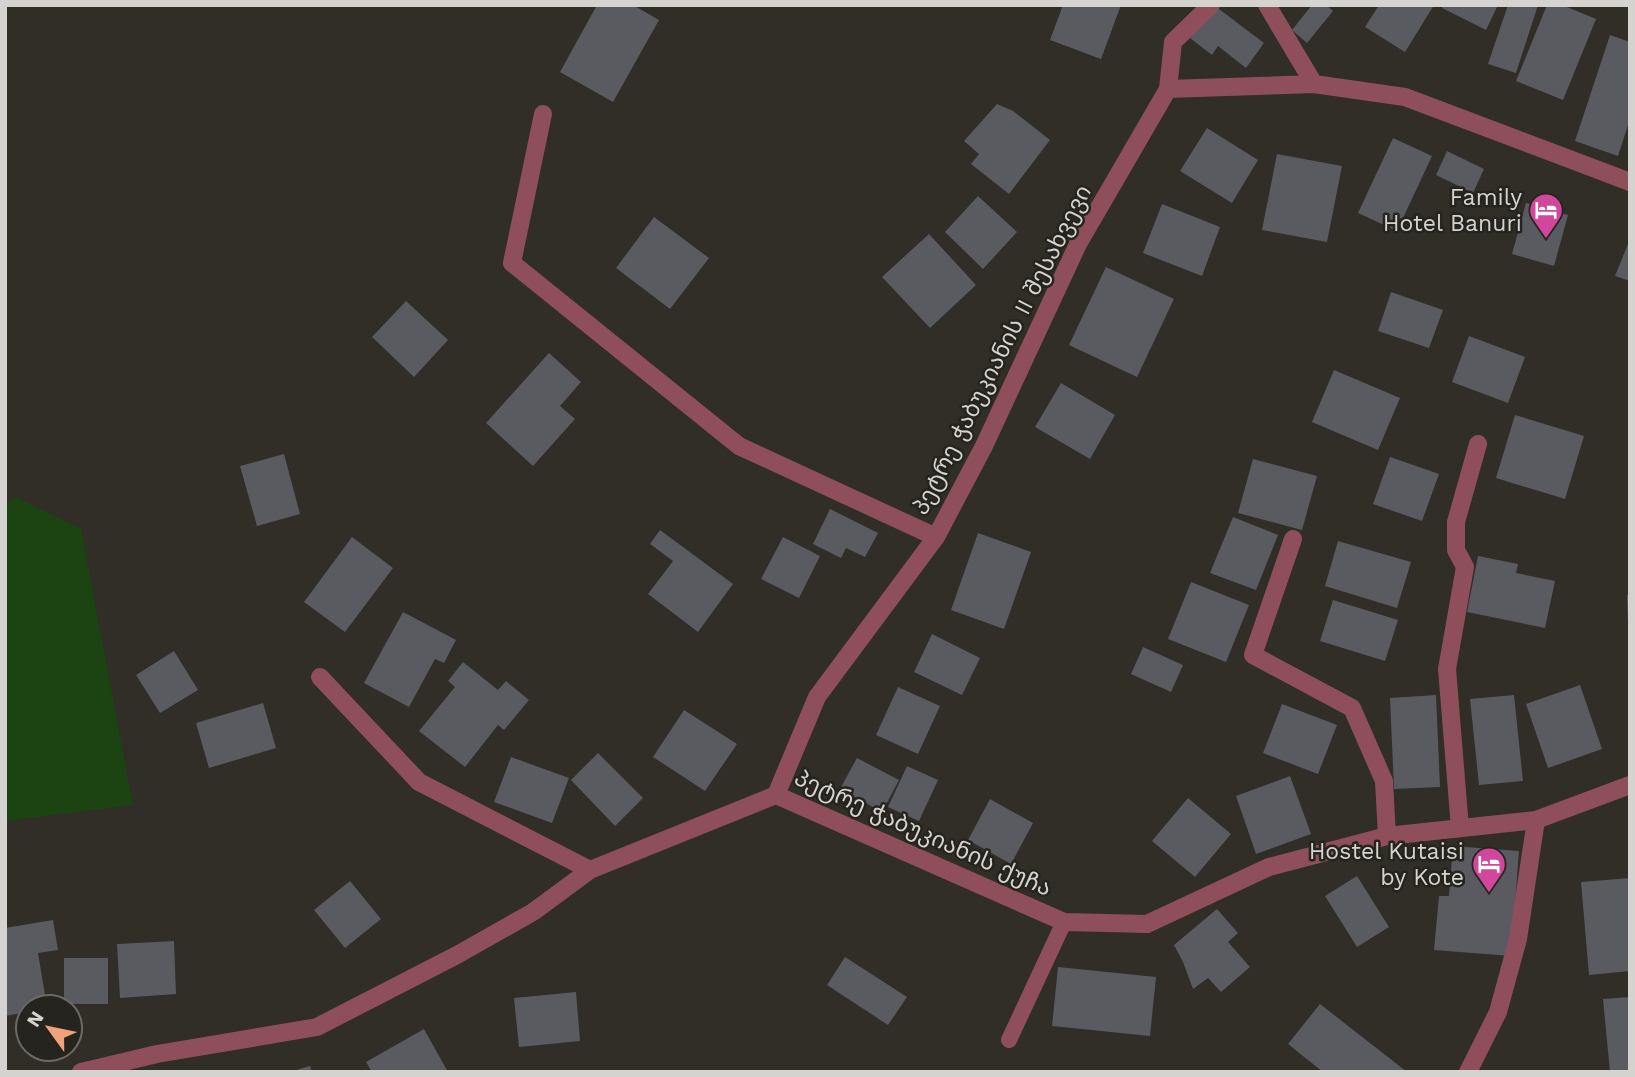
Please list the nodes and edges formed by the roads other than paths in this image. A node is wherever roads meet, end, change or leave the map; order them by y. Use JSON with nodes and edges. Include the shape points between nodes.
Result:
{"nodes":[{"id":1,"x":1210,"y":5,"type":"edge"},
{"id":2,"x":1267,"y":5,"type":"edge"},
{"id":3,"x":1314,"y":84,"type":"junction"},
{"id":4,"x":1168,"y":89,"type":"junction"},
{"id":5,"x":543,"y":114,"type":"dead end"},
{"id":6,"x":1630,"y":181,"type":"edge"},
{"id":7,"x":1479,"y":444,"type":"dead end"},
{"id":8,"x":936,"y":537,"type":"junction"},
{"id":9,"x":1293,"y":539,"type":"dead end"},
{"id":10,"x":320,"y":677,"type":"dead end"},
{"id":11,"x":1630,"y":785,"type":"edge"},
{"id":12,"x":776,"y":794,"type":"junction"},
{"id":13,"x":1536,"y":820,"type":"junction"},
{"id":14,"x":1460,"y":828,"type":"junction"},
{"id":15,"x":1387,"y":836,"type":"junction"},
{"id":16,"x":590,"y":870,"type":"junction"},
{"id":17,"x":1064,"y":922,"type":"junction"},
{"id":18,"x":1009,"y":1040,"type":"dead end"},
{"id":19,"x":81,"y":1072,"type":"edge"},
{"id":20,"x":1468,"y":1072,"type":"edge"}],
"edges":[{"from":1,"to":4,"type":"street","name":"პეტრე ჭაბუკიანის II შესახვევი","via":[[1173,42]]},
{"from":2,"to":3,"type":"street"},
{"from":3,"to":4,"type":"street"},
{"from":3,"to":6,"type":"street","via":[[1405,97]]},
{"from":4,"to":8,"type":"street","name":"პეტრე ჭაბუკიანის II შესახვევი","via":[[1078,244],[984,446]]},
{"from":5,"to":8,"type":"street","name":"პეტრე ჭაბუკიანის II შესახვევი","via":[[512,263],[739,446]]},
{"from":7,"to":14,"type":"street","via":[[1456,522],[1456,550],[1465,567],[1447,669]]},
{"from":8,"to":12,"type":"street","name":"პეტრე ჭაბუკიანის II შესახვევი","via":[[817,697]]},
{"from":9,"to":15,"type":"street","via":[[1253,655],[1352,708],[1384,781]]},
{"from":10,"to":16,"type":"street","via":[[419,782]]},
{"from":11,"to":13,"type":"street","name":"პეტრე ჭაბუკიანის ქუჩა"},
{"from":12,"to":16,"type":"street","name":"პეტრე ჭაბუკიანის ქუჩა"},
{"from":12,"to":17,"type":"street","name":"პეტრე ჭაბუკიანის ქუჩა"},
{"from":13,"to":14,"type":"street","name":"პეტრე ჭაბუკიანის ქუჩა"},
{"from":13,"to":20,"type":"street","via":[[1518,939],[1498,1012]]},
{"from":14,"to":15,"type":"street","name":"პეტრე ჭაბუკიანის ქუჩა"},
{"from":15,"to":17,"type":"street","name":"პეტრე ჭაბუკიანის ქუჩა","via":[[1269,867],[1147,924]]},
{"from":16,"to":19,"type":"street","name":"პეტრე ჭაბუკიანის ქუჩა","via":[[457,956],[317,1027]]},
{"from":17,"to":18,"type":"lane"}]}
